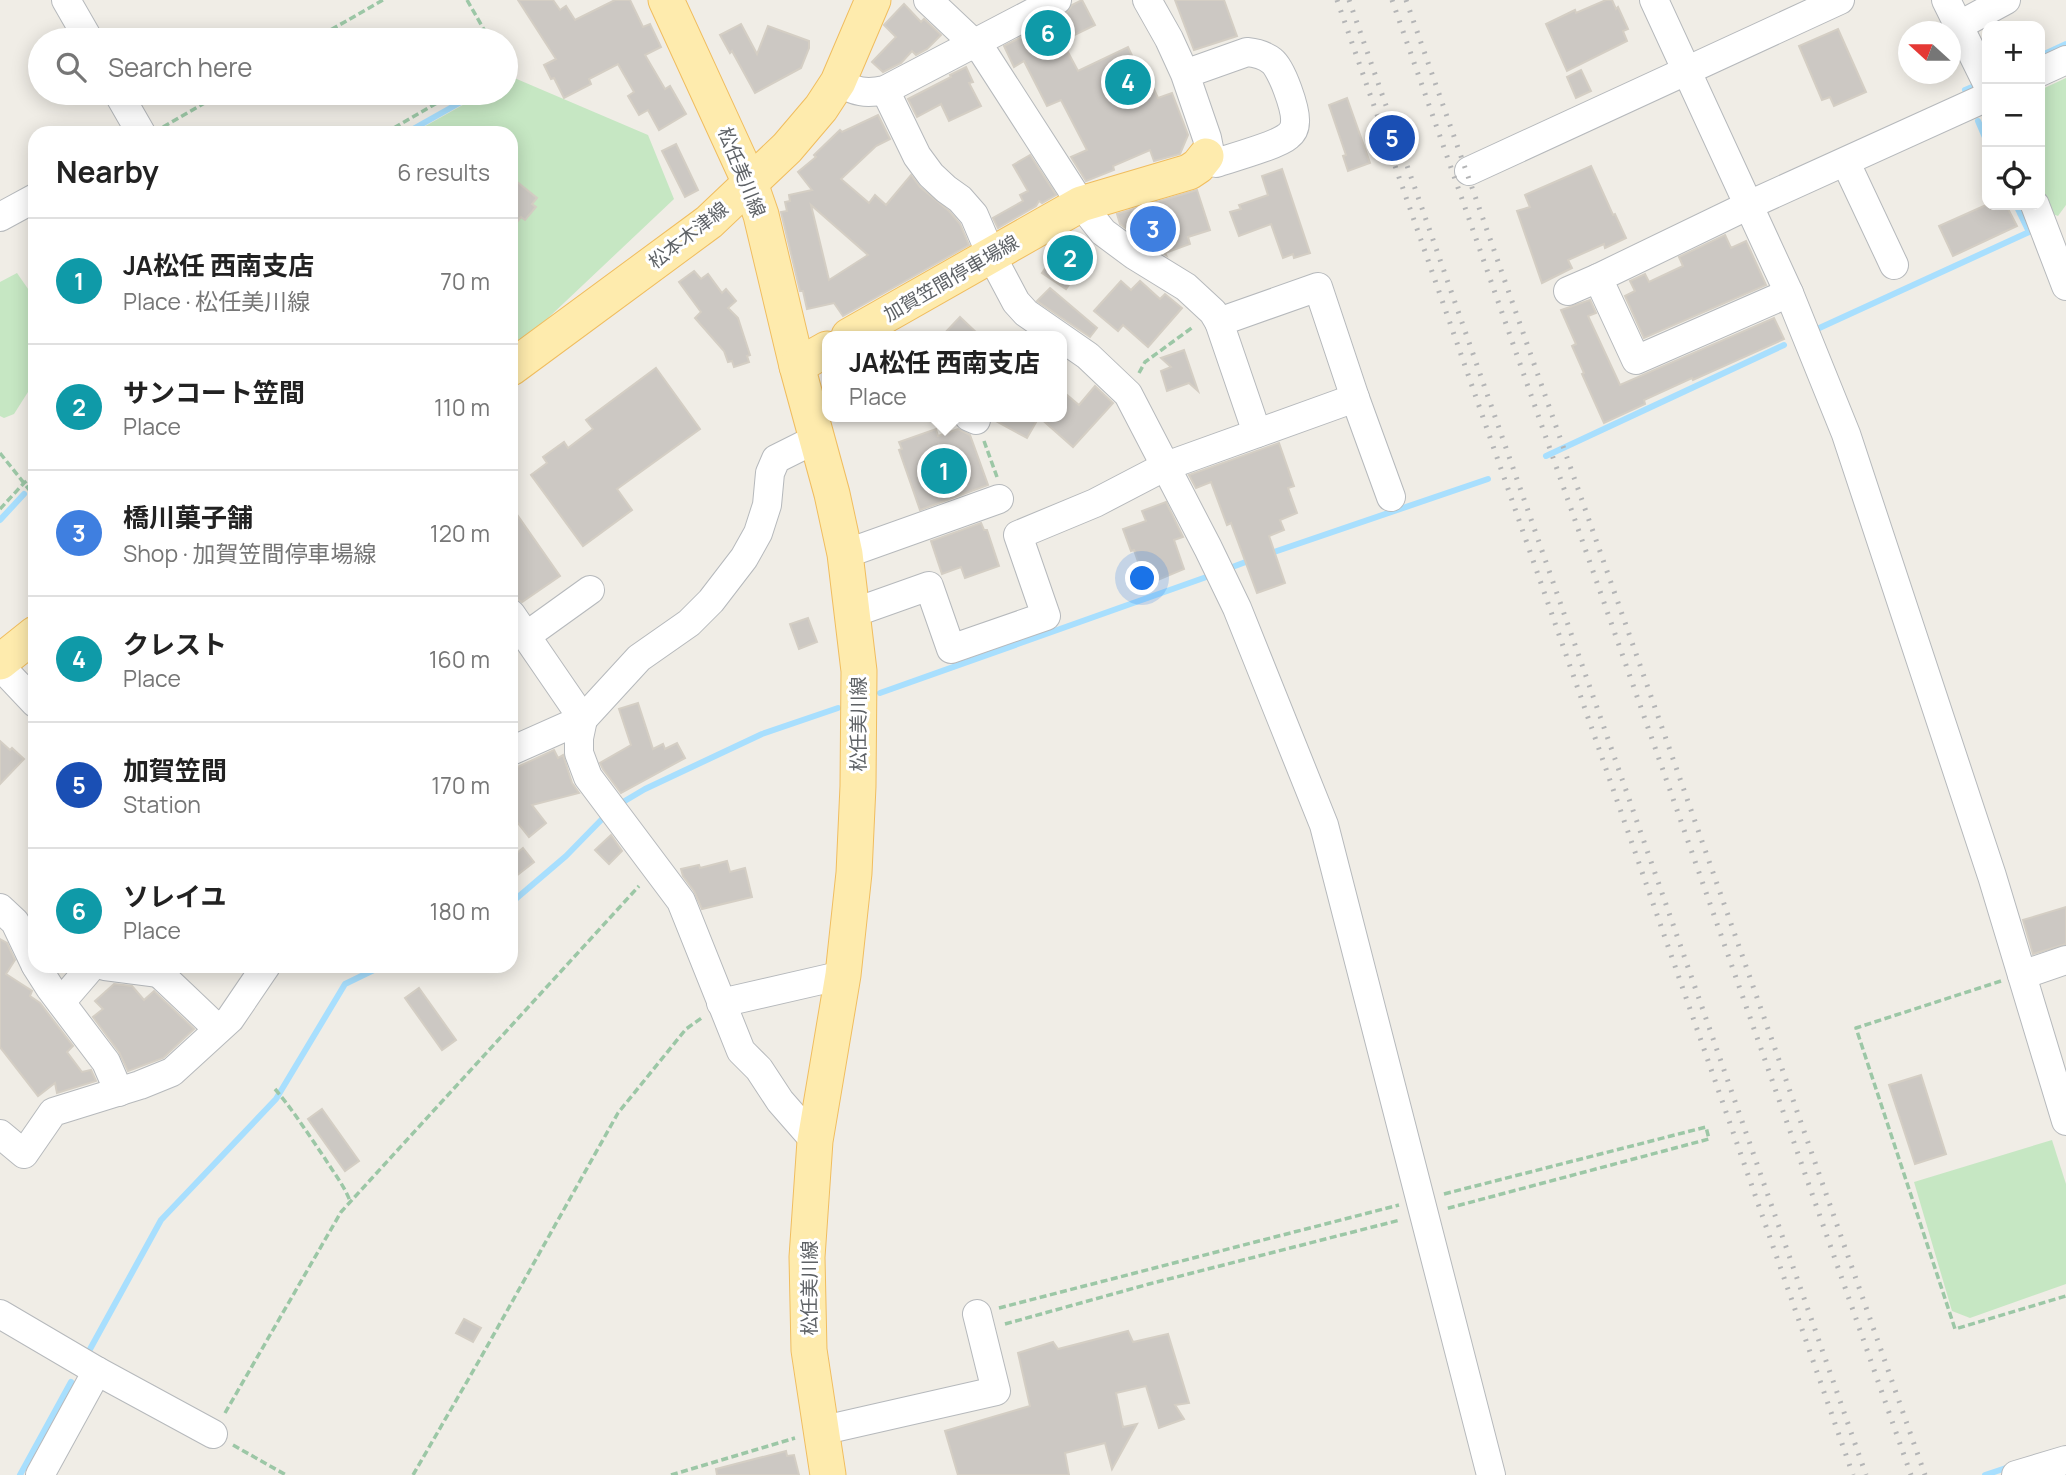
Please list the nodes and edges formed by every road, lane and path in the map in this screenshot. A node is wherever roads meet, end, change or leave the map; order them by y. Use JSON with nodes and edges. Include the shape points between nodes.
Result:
{"nodes":[{"id":1,"x":66,"y":0,"type":"edge"},
{"id":2,"x":383,"y":0,"type":"edge"},
{"id":3,"x":467,"y":0,"type":"edge"},
{"id":4,"x":666,"y":0,"type":"edge"},
{"id":5,"x":873,"y":0,"type":"edge"},
{"id":6,"x":928,"y":0,"type":"edge"},
{"id":7,"x":1057,"y":0,"type":"edge"},
{"id":8,"x":1147,"y":0,"type":"edge"},
{"id":9,"x":1654,"y":0,"type":"edge"},
{"id":10,"x":1840,"y":0,"type":"edge"},
{"id":11,"x":1946,"y":0,"type":"edge"},
{"id":12,"x":2006,"y":0,"type":"edge"},
{"id":13,"x":1956,"y":21,"type":"edge"},
{"id":14,"x":1961,"y":24,"type":"edge"},
{"id":15,"x":82,"y":28,"type":"edge"},
{"id":16,"x":334,"y":28,"type":"edge"},
{"id":17,"x":483,"y":28,"type":"edge"},
{"id":18,"x":1961,"y":32,"type":"edge"},
{"id":19,"x":975,"y":43,"type":"junction"},
{"id":20,"x":2066,"y":60,"type":"edge"},
{"id":21,"x":2045,"y":70,"type":"edge"},
{"id":22,"x":1685,"y":71,"type":"junction"},
{"id":23,"x":1982,"y":73,"type":"edge"},
{"id":24,"x":1185,"y":74,"type":"junction"},
{"id":25,"x":838,"y":82,"type":"junction"},
{"id":26,"x":885,"y":90,"type":"junction"},
{"id":27,"x":1982,"y":99,"type":"edge"},
{"id":28,"x":129,"y":105,"type":"edge"},
{"id":29,"x":199,"y":105,"type":"edge"},
{"id":30,"x":433,"y":105,"type":"edge"},
{"id":31,"x":148,"y":126,"type":"edge"},
{"id":32,"x":160,"y":126,"type":"edge"},
{"id":33,"x":397,"y":126,"type":"edge"},
{"id":34,"x":1206,"y":156,"type":"junction"},
{"id":35,"x":1846,"y":163,"type":"junction"},
{"id":36,"x":1469,"y":171,"type":"dead end"},
{"id":37,"x":750,"y":183,"type":"junction"},
{"id":38,"x":28,"y":202,"type":"edge"},
{"id":39,"x":1081,"y":204,"type":"junction"},
{"id":40,"x":1749,"y":205,"type":"junction"},
{"id":41,"x":2039,"y":210,"type":"edge"},
{"id":42,"x":0,"y":217,"type":"edge"},
{"id":43,"x":2058,"y":231,"type":"edge"},
{"id":44,"x":991,"y":255,"type":"junction"},
{"id":45,"x":1894,"y":265,"type":"dead end"},
{"id":46,"x":1598,"y":278,"type":"junction"},
{"id":47,"x":2066,"y":286,"type":"edge"},
{"id":48,"x":1569,"y":291,"type":"dead end"},
{"id":49,"x":1789,"y":293,"type":"junction"},
{"id":50,"x":1216,"y":317,"type":"junction"},
{"id":51,"x":876,"y":331,"type":"edge"},
{"id":52,"x":1052,"y":331,"type":"edge"},
{"id":53,"x":1067,"y":341,"type":"edge"},
{"id":54,"x":812,"y":357,"type":"edge"},
{"id":55,"x":518,"y":363,"type":"edge"},
{"id":56,"x":1128,"y":394,"type":"junction"},
{"id":57,"x":1355,"y":398,"type":"junction"},
{"id":58,"x":975,"y":422,"type":"edge"},
{"id":59,"x":1257,"y":433,"type":"junction"},
{"id":60,"x":816,"y":439,"type":"junction"},
{"id":61,"x":0,"y":453,"type":"edge"},
{"id":62,"x":1166,"y":466,"type":"junction"},
{"id":63,"x":28,"y":480,"type":"edge"},
{"id":64,"x":24,"y":483,"type":"junction"},
{"id":65,"x":28,"y":488,"type":"edge"},
{"id":66,"x":1391,"y":497,"type":"dead end"},
{"id":67,"x":999,"y":499,"type":"joint"},
{"id":68,"x":0,"y":509,"type":"edge"},
{"id":69,"x":845,"y":554,"type":"junction"},
{"id":70,"x":590,"y":590,"type":"dead end"},
{"id":71,"x":853,"y":613,"type":"junction"},
{"id":72,"x":518,"y":626,"type":"edge"},
{"id":73,"x":518,"y":628,"type":"edge"},
{"id":74,"x":28,"y":640,"type":"edge"},
{"id":75,"x":0,"y":664,"type":"edge"},
{"id":76,"x":28,"y":695,"type":"edge"},
{"id":77,"x":583,"y":719,"type":"junction"},
{"id":78,"x":518,"y":748,"type":"edge"},
{"id":79,"x":657,"y":867,"type":"junction"},
{"id":80,"x":17,"y":915,"type":"edge"},
{"id":81,"x":28,"y":944,"type":"edge"},
{"id":82,"x":2066,"y":960,"type":"edge"},
{"id":83,"x":41,"y":973,"type":"edge"},
{"id":84,"x":86,"y":973,"type":"edge"},
{"id":85,"x":165,"y":973,"type":"edge"},
{"id":86,"x":261,"y":973,"type":"edge"},
{"id":87,"x":843,"y":975,"type":"junction"},
{"id":88,"x":2022,"y":975,"type":"junction"},
{"id":89,"x":61,"y":1002,"type":"junction"},
{"id":90,"x":721,"y":1003,"type":"junction"},
{"id":91,"x":218,"y":1029,"type":"junction"},
{"id":92,"x":275,"y":1089,"type":"dead end"},
{"id":93,"x":119,"y":1092,"type":"junction"},
{"id":94,"x":2066,"y":1121,"type":"edge"},
{"id":95,"x":0,"y":1134,"type":"edge"},
{"id":96,"x":815,"y":1142,"type":"junction"},
{"id":97,"x":350,"y":1201,"type":"junction"},
{"id":98,"x":1422,"y":1207,"type":"junction"},
{"id":99,"x":2066,"y":1296,"type":"edge"},
{"id":100,"x":0,"y":1314,"type":"edge"},
{"id":101,"x":979,"y":1322,"type":"junction"},
{"id":102,"x":97,"y":1371,"type":"junction"},
{"id":103,"x":820,"y":1431,"type":"junction"},
{"id":104,"x":213,"y":1434,"type":"junction"},
{"id":105,"x":2066,"y":1460,"type":"edge"},
{"id":106,"x":40,"y":1475,"type":"edge"},
{"id":107,"x":286,"y":1475,"type":"edge"},
{"id":108,"x":413,"y":1475,"type":"edge"},
{"id":109,"x":671,"y":1475,"type":"edge"},
{"id":110,"x":828,"y":1475,"type":"edge"},
{"id":111,"x":1491,"y":1475,"type":"edge"},
{"id":112,"x":2016,"y":1475,"type":"edge"}],
"edges":[{"from":1,"to":15,"type":"street"},
{"from":2,"to":16,"type":"path"},
{"from":3,"to":17,"type":"path"},
{"from":4,"to":37,"type":"main road","name":"松任美川線"},
{"from":5,"to":25,"type":"main road","name":"松本木津線"},
{"from":6,"to":19,"type":"street"},
{"from":7,"to":19,"type":"street"},
{"from":8,"to":24,"type":"street"},
{"from":9,"to":22,"type":"street"},
{"from":10,"to":22,"type":"street"},
{"from":11,"to":13,"type":"street"},
{"from":12,"to":14,"type":"street"},
{"from":18,"to":23,"type":"street"},
{"from":19,"to":26,"type":"street"},
{"from":19,"to":39,"type":"street"},
{"from":20,"to":21,"type":"street"},
{"from":22,"to":36,"type":"street"},
{"from":22,"to":40,"type":"street"},
{"from":24,"to":34,"type":"street","via":[[1208,138]]},
{"from":24,"to":34,"type":"street","via":[[1247,52],[1257,53],[1281,72],[1295,117],[1294,129],[1283,139],[1216,163]]},
{"from":25,"to":26,"type":"street","via":[[862,92]]},
{"from":25,"to":37,"type":"main road","name":"松本木津線","via":[[804,129]]},
{"from":26,"to":44,"type":"street","via":[[917,156],[974,215]]},
{"from":27,"to":35,"type":"street"},
{"from":28,"to":31,"type":"street"},
{"from":29,"to":32,"type":"path"},
{"from":30,"to":33,"type":"path"},
{"from":34,"to":39,"type":"main road","name":"加賀笠間停車場線","via":[[1189,172]]},
{"from":35,"to":40,"type":"street"},
{"from":35,"to":45,"type":"street"},
{"from":37,"to":54,"type":"main road","name":"松任美川線"},
{"from":37,"to":55,"type":"main road","name":"松本木津線","via":[[701,229]]},
{"from":38,"to":42,"type":"street"},
{"from":39,"to":44,"type":"main road","name":"加賀笠間停車場線"},
{"from":39,"to":50,"type":"street","via":[[1102,232],[1186,287]]},
{"from":40,"to":46,"type":"street"},
{"from":40,"to":49,"type":"street"},
{"from":41,"to":43,"type":"street"},
{"from":43,"to":47,"type":"street"},
{"from":44,"to":51,"type":"main road","name":"加賀笠間停車場線"},
{"from":44,"to":52,"type":"street","via":[[1016,302]]},
{"from":46,"to":48,"type":"street"},
{"from":46,"to":49,"type":"street","via":[[1636,360]]},
{"from":49,"to":88,"type":"street","via":[[1846,434]]},
{"from":50,"to":56,"type":"path","via":[[1144,362]]},
{"from":50,"to":57,"type":"street","via":[[1318,288]]},
{"from":50,"to":59,"type":"street"},
{"from":53,"to":56,"type":"street"},
{"from":54,"to":60,"type":"main road","name":"松任美川線"},
{"from":56,"to":62,"type":"street"},
{"from":57,"to":59,"type":"street"},
{"from":57,"to":66,"type":"street"},
{"from":58,"to":67,"type":"path","via":[[1003,491]]},
{"from":59,"to":62,"type":"street"},
{"from":60,"to":69,"type":"main road","name":"松任美川線"},
{"from":60,"to":77,"type":"street","via":[[776,459],[758,533],[729,580],[689,623],[639,658]]},
{"from":61,"to":64,"type":"path"},
{"from":62,"to":71,"type":"street","via":[[1095,503],[1018,535],[1046,616],[951,649],[929,586]]},
{"from":62,"to":98,"type":"street","via":[[1237,608],[1324,825]]},
{"from":63,"to":64,"type":"path"},
{"from":64,"to":65,"type":"path"},
{"from":64,"to":68,"type":"path"},
{"from":67,"to":69,"type":"street"},
{"from":69,"to":71,"type":"main road","name":"松任美川線"},
{"from":70,"to":72,"type":"street"},
{"from":71,"to":87,"type":"main road","name":"松任美川線","via":[[859,671],[858,786]]},
{"from":73,"to":77,"type":"street"},
{"from":74,"to":75,"type":"main road"},
{"from":75,"to":76,"type":"street"},
{"from":77,"to":78,"type":"street"},
{"from":77,"to":79,"type":"street","via":[[579,752],[588,777]]},
{"from":79,"to":90,"type":"street","via":[[681,901]]},
{"from":79,"to":97,"type":"path"},
{"from":80,"to":81,"type":"street"},
{"from":82,"to":88,"type":"street"},
{"from":83,"to":89,"type":"street"},
{"from":84,"to":89,"type":"street"},
{"from":85,"to":91,"type":"street"},
{"from":86,"to":91,"type":"street"},
{"from":87,"to":90,"type":"street"},
{"from":87,"to":96,"type":"main road","name":"松任美川線"},
{"from":88,"to":94,"type":"street"},
{"from":88,"to":99,"type":"path","via":[[1856,1028],[1955,1329]]},
{"from":89,"to":93,"type":"street","via":[[106,1062]]},
{"from":90,"to":96,"type":"street","via":[[741,1051]]},
{"from":90,"to":108,"type":"path","via":[[686,1029],[618,1113]]},
{"from":91,"to":93,"type":"street","via":[[172,1072]]},
{"from":92,"to":97,"type":"path"},
{"from":93,"to":95,"type":"street","via":[[53,1112],[23,1154]]},
{"from":96,"to":103,"type":"main road","name":"松任美川線","via":[[807,1257],[809,1350]]},
{"from":97,"to":104,"type":"path"},
{"from":98,"to":98,"type":"path","via":[[1706,1127],[1709,1139]]},
{"from":98,"to":101,"type":"path"},
{"from":98,"to":101,"type":"path","via":[[1149,1284]]},
{"from":98,"to":111,"type":"street"},
{"from":100,"to":102,"type":"street"},
{"from":101,"to":103,"type":"street","via":[[996,1391]]},
{"from":102,"to":104,"type":"street"},
{"from":102,"to":106,"type":"street"},
{"from":103,"to":109,"type":"path"},
{"from":103,"to":110,"type":"main road","name":"松任美川線"},
{"from":104,"to":107,"type":"path"},
{"from":105,"to":112,"type":"street"}]}
